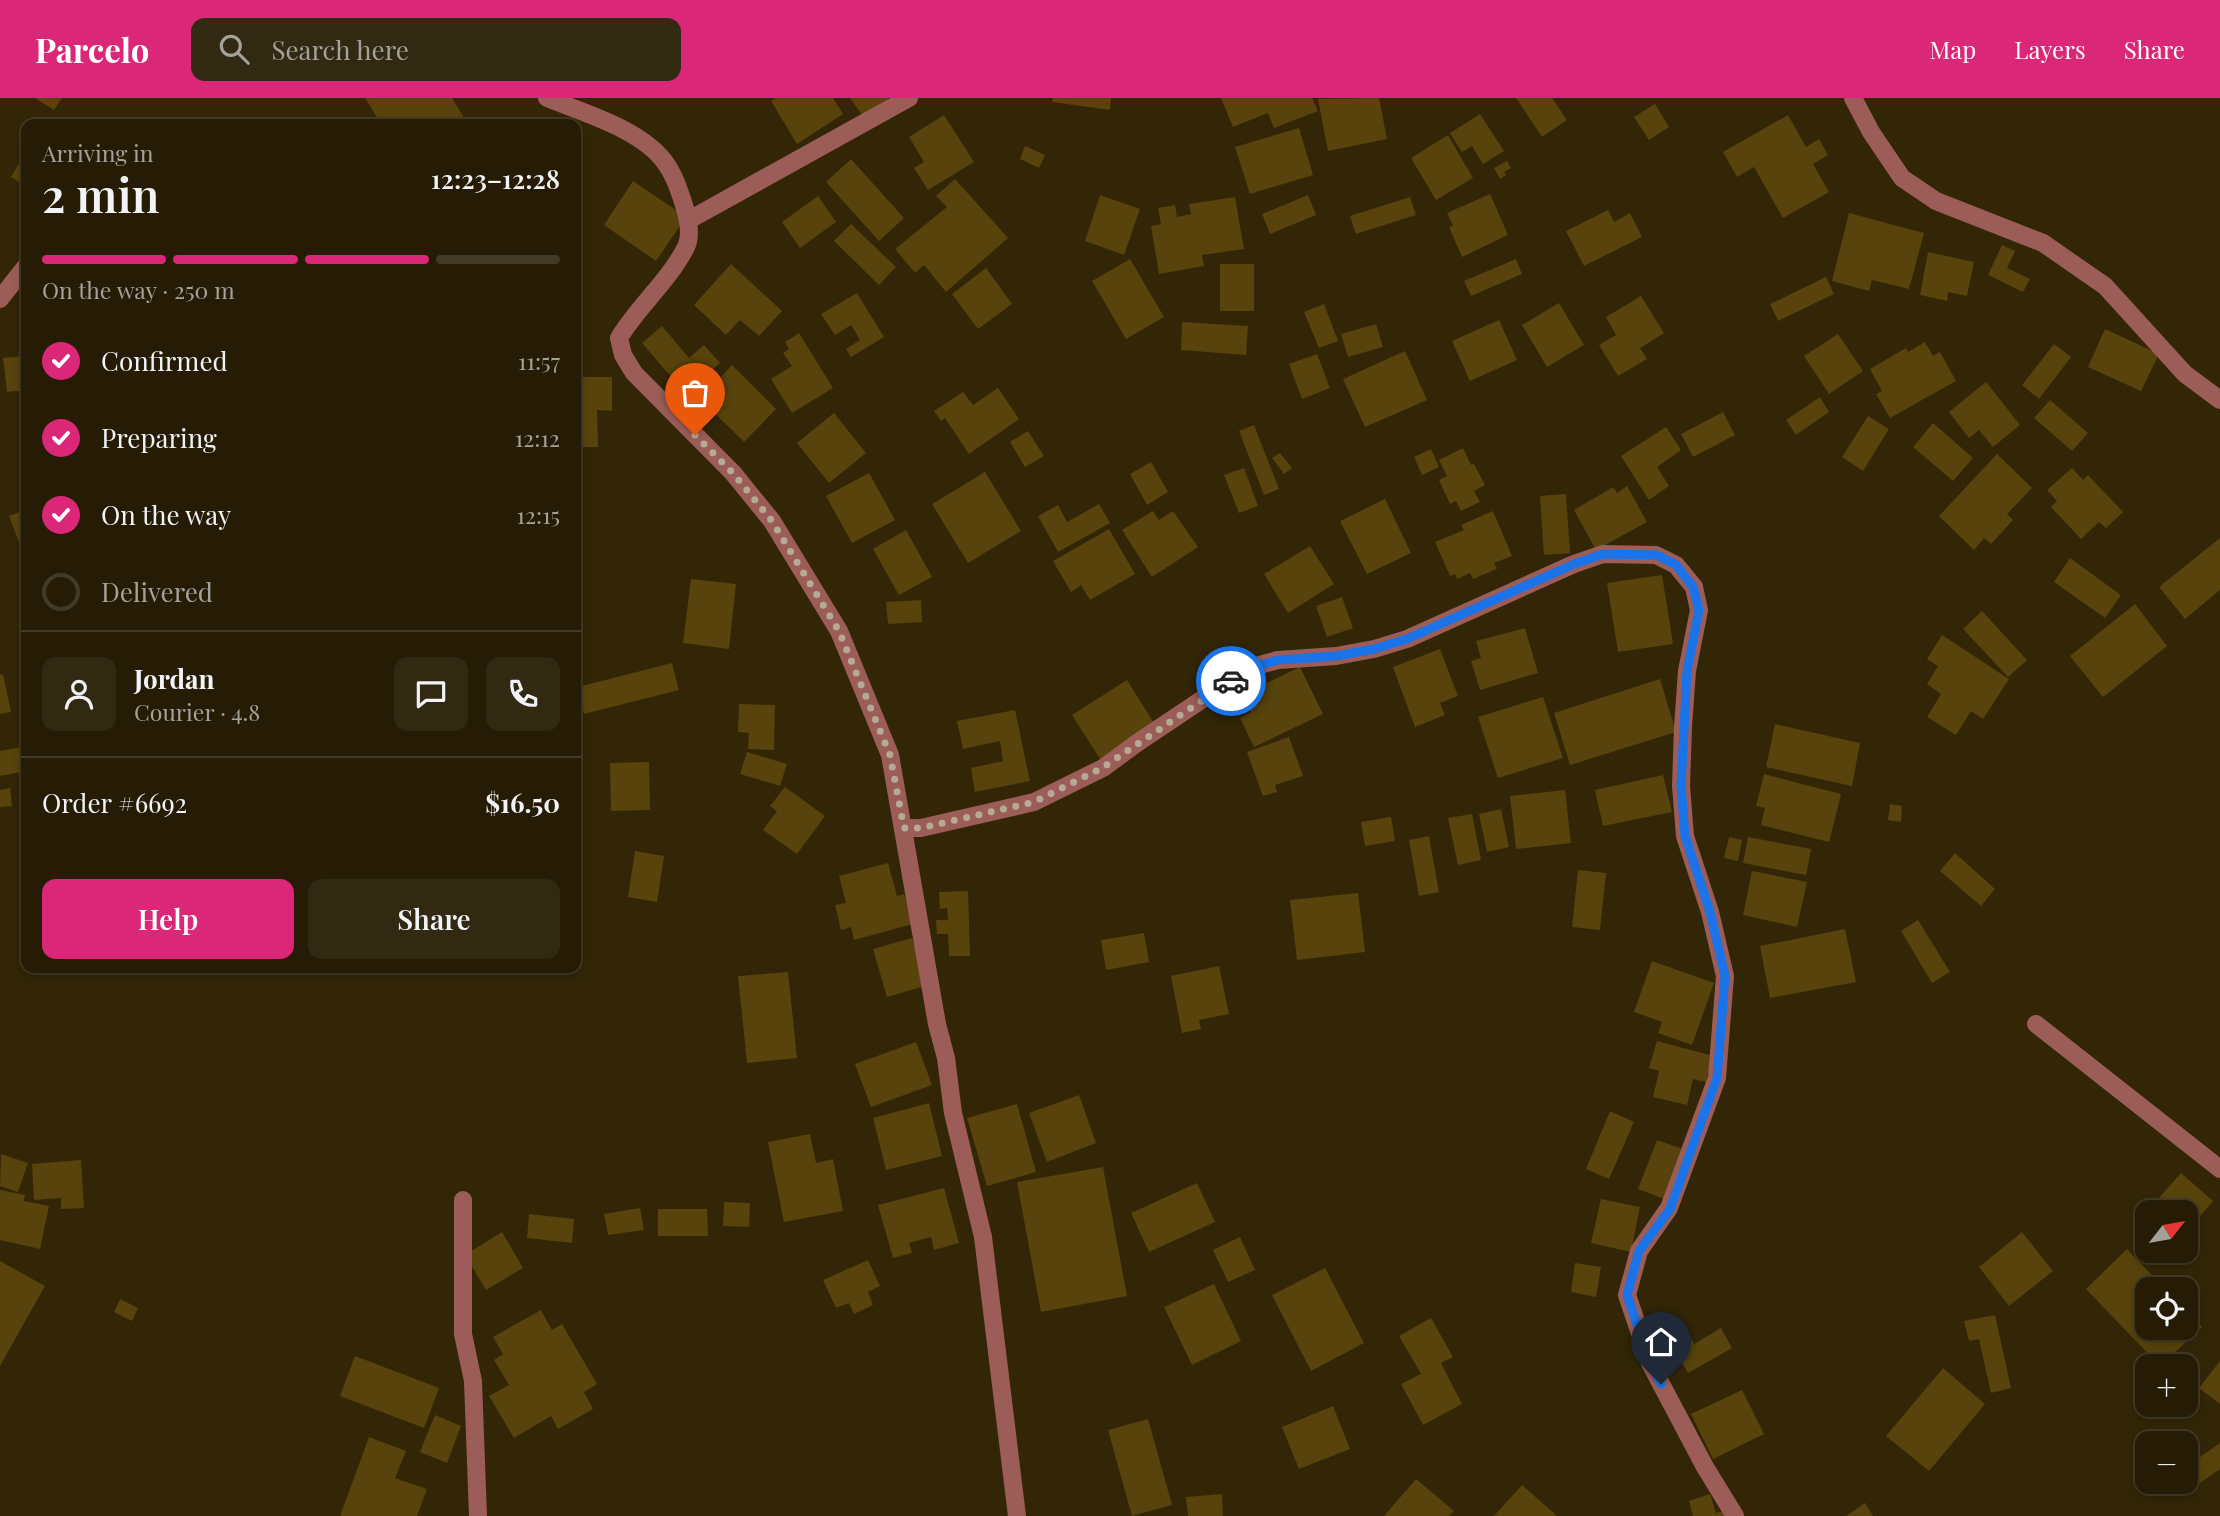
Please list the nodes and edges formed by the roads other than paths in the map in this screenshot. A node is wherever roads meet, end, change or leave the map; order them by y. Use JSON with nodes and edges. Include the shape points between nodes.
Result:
{"nodes":[{"id":1,"x":547,"y":98,"type":"edge"},
{"id":2,"x":909,"y":98,"type":"edge"},
{"id":3,"x":1853,"y":98,"type":"edge"},
{"id":4,"x":689,"y":220,"type":"junction"},
{"id":5,"x":21,"y":272,"type":"edge"},
{"id":6,"x":0,"y":299,"type":"edge"},
{"id":7,"x":2220,"y":400,"type":"edge"},
{"id":8,"x":904,"y":828,"type":"junction"},
{"id":9,"x":2036,"y":1024,"type":"dead end"},
{"id":10,"x":2220,"y":1169,"type":"edge"},
{"id":11,"x":463,"y":1200,"type":"dead end"},
{"id":12,"x":478,"y":1516,"type":"edge"},
{"id":13,"x":1017,"y":1516,"type":"edge"},
{"id":14,"x":1735,"y":1516,"type":"edge"}],
"edges":[{"from":1,"to":4,"type":"street","via":[[634,135],[664,160]]},
{"from":2,"to":4,"type":"street"},
{"from":3,"to":7,"type":"street","via":[[1902,178],[1936,201],[2043,243],[2105,286],[2185,374]]},
{"from":4,"to":8,"type":"street","via":[[687,244],[619,338],[623,355],[634,373],[733,473],[772,521],[809,580],[839,631],[890,755]]},
{"from":5,"to":6,"type":"street"},
{"from":8,"to":13,"type":"street","via":[[953,1113],[983,1237]]},
{"from":8,"to":14,"type":"street","via":[[1034,802],[1102,768],[1250,668],[1278,660],[1336,656],[1407,639],[1603,554],[1657,555],[1676,565],[1693,587],[1699,610],[1687,671],[1683,727],[1685,836],[1725,976],[1717,1078],[1670,1209],[1639,1251],[1627,1295],[1650,1363]]},
{"from":9,"to":10,"type":"street"},
{"from":11,"to":12,"type":"street","via":[[463,1334],[473,1381]]}]}
